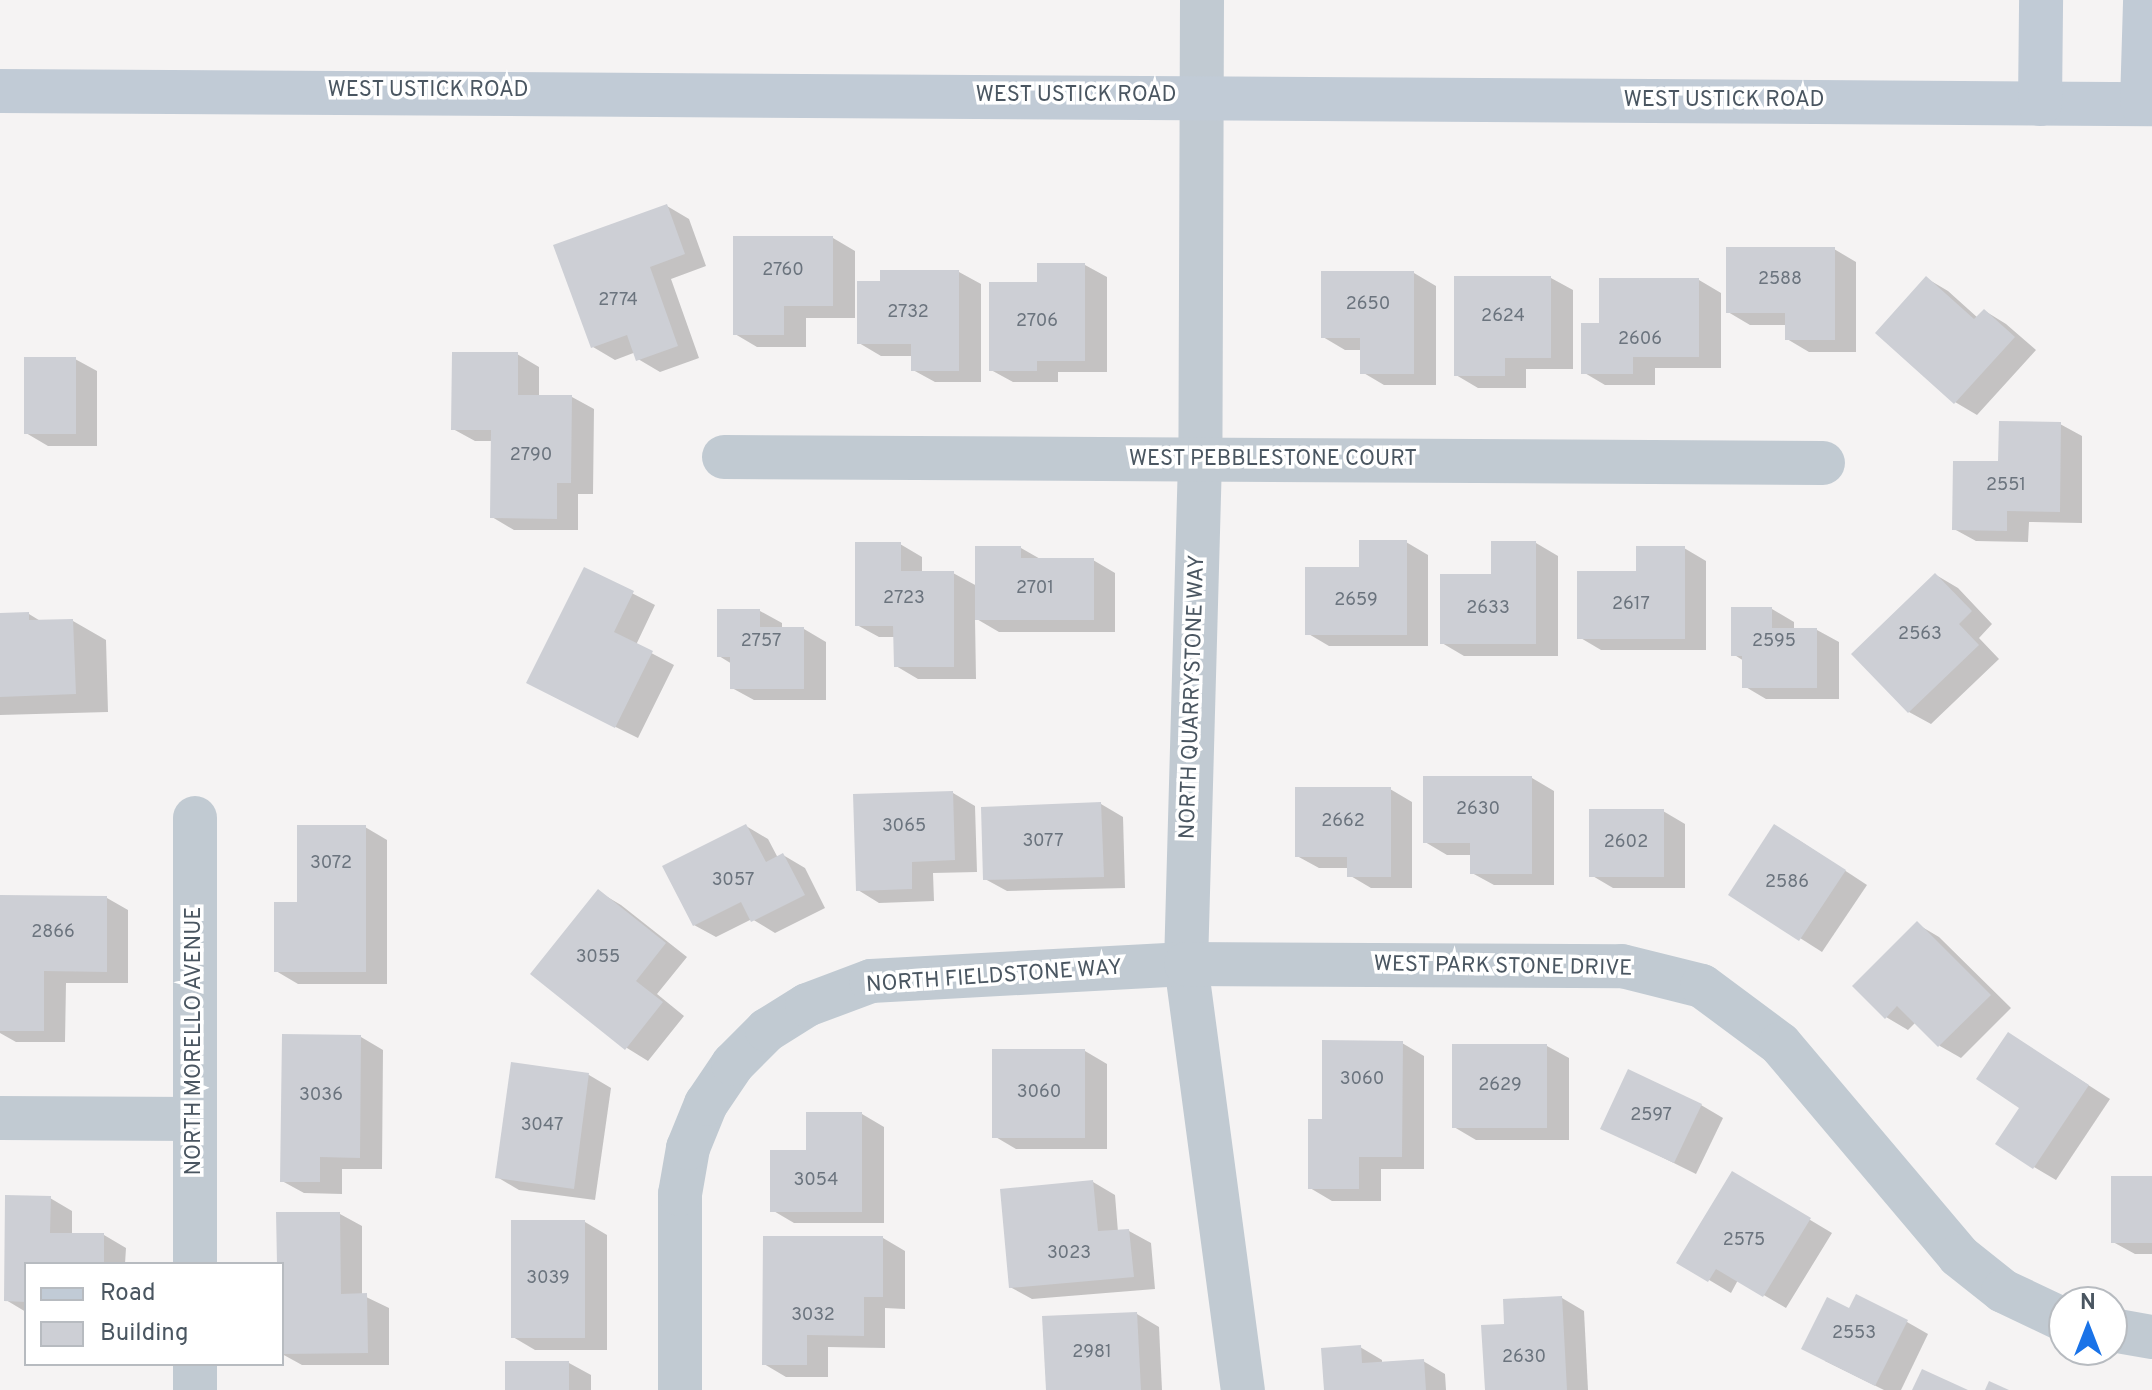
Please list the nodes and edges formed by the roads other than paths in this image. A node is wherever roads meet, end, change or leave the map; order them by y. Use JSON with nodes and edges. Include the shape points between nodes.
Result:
{"nodes":[{"id":1,"x":1202,"y":0,"type":"edge"},
{"id":2,"x":2041,"y":0,"type":"edge"},
{"id":3,"x":2145,"y":0,"type":"edge"},
{"id":4,"x":0,"y":91,"type":"edge"},
{"id":5,"x":1202,"y":97,"type":"junction"},
{"id":6,"x":2040,"y":104,"type":"junction"},
{"id":7,"x":2147,"y":104,"type":"edge"},
{"id":8,"x":724,"y":457,"type":"dead end"},
{"id":9,"x":1200,"y":460,"type":"junction"},
{"id":10,"x":1823,"y":463,"type":"dead end"},
{"id":11,"x":195,"y":818,"type":"dead end"},
{"id":12,"x":1186,"y":964,"type":"junction"},
{"id":13,"x":0,"y":1118,"type":"edge"},
{"id":14,"x":195,"y":1119,"type":"junction"},
{"id":15,"x":195,"y":1262,"type":"edge"},
{"id":16,"x":2048,"y":1312,"type":"edge"},
{"id":17,"x":2128,"y":1333,"type":"edge"},
{"id":18,"x":2152,"y":1337,"type":"edge"},
{"id":19,"x":195,"y":1366,"type":"edge"},
{"id":20,"x":195,"y":1390,"type":"edge"},
{"id":21,"x":680,"y":1390,"type":"edge"},
{"id":22,"x":1243,"y":1390,"type":"edge"}],
"edges":[{"from":1,"to":5,"type":"street","name":"NORTH QUARRYSTONE WAY"},
{"from":2,"to":6,"type":"main road"},
{"from":3,"to":7,"type":"main road"},
{"from":4,"to":5,"type":"main road","name":"WEST USTICK ROAD"},
{"from":5,"to":6,"type":"main road","name":"WEST USTICK ROAD"},
{"from":5,"to":9,"type":"street","name":"NORTH QUARRYSTONE WAY"},
{"from":6,"to":7,"type":"main road","name":"WEST USTICK ROAD"},
{"from":8,"to":9,"type":"street","name":"WEST PEBBLESTONE COURT"},
{"from":9,"to":10,"type":"street","name":"WEST PEBBLESTONE COURT"},
{"from":9,"to":12,"type":"street","name":"NORTH QUARRYSTONE WAY"},
{"from":11,"to":14,"type":"street","name":"NORTH MORELLO AVENUE"},
{"from":12,"to":16,"type":"street","name":"WEST PARK STONE DRIVE","via":[[1622,966],[1702,986],[1780,1044],[1959,1256],[2003,1291]]},
{"from":12,"to":21,"type":"street","name":"NORTH FIELDSTONE WAY","via":[[871,981],[807,1005],[767,1030],[715,1090],[688,1148],[680,1194]]},
{"from":12,"to":22,"type":"street","name":"NORTH QUARRYSTONE WAY"},
{"from":13,"to":14,"type":"street"},
{"from":14,"to":15,"type":"street","name":"NORTH MORELLO AVENUE"},
{"from":17,"to":18,"type":"street"},
{"from":19,"to":20,"type":"street"}]}
